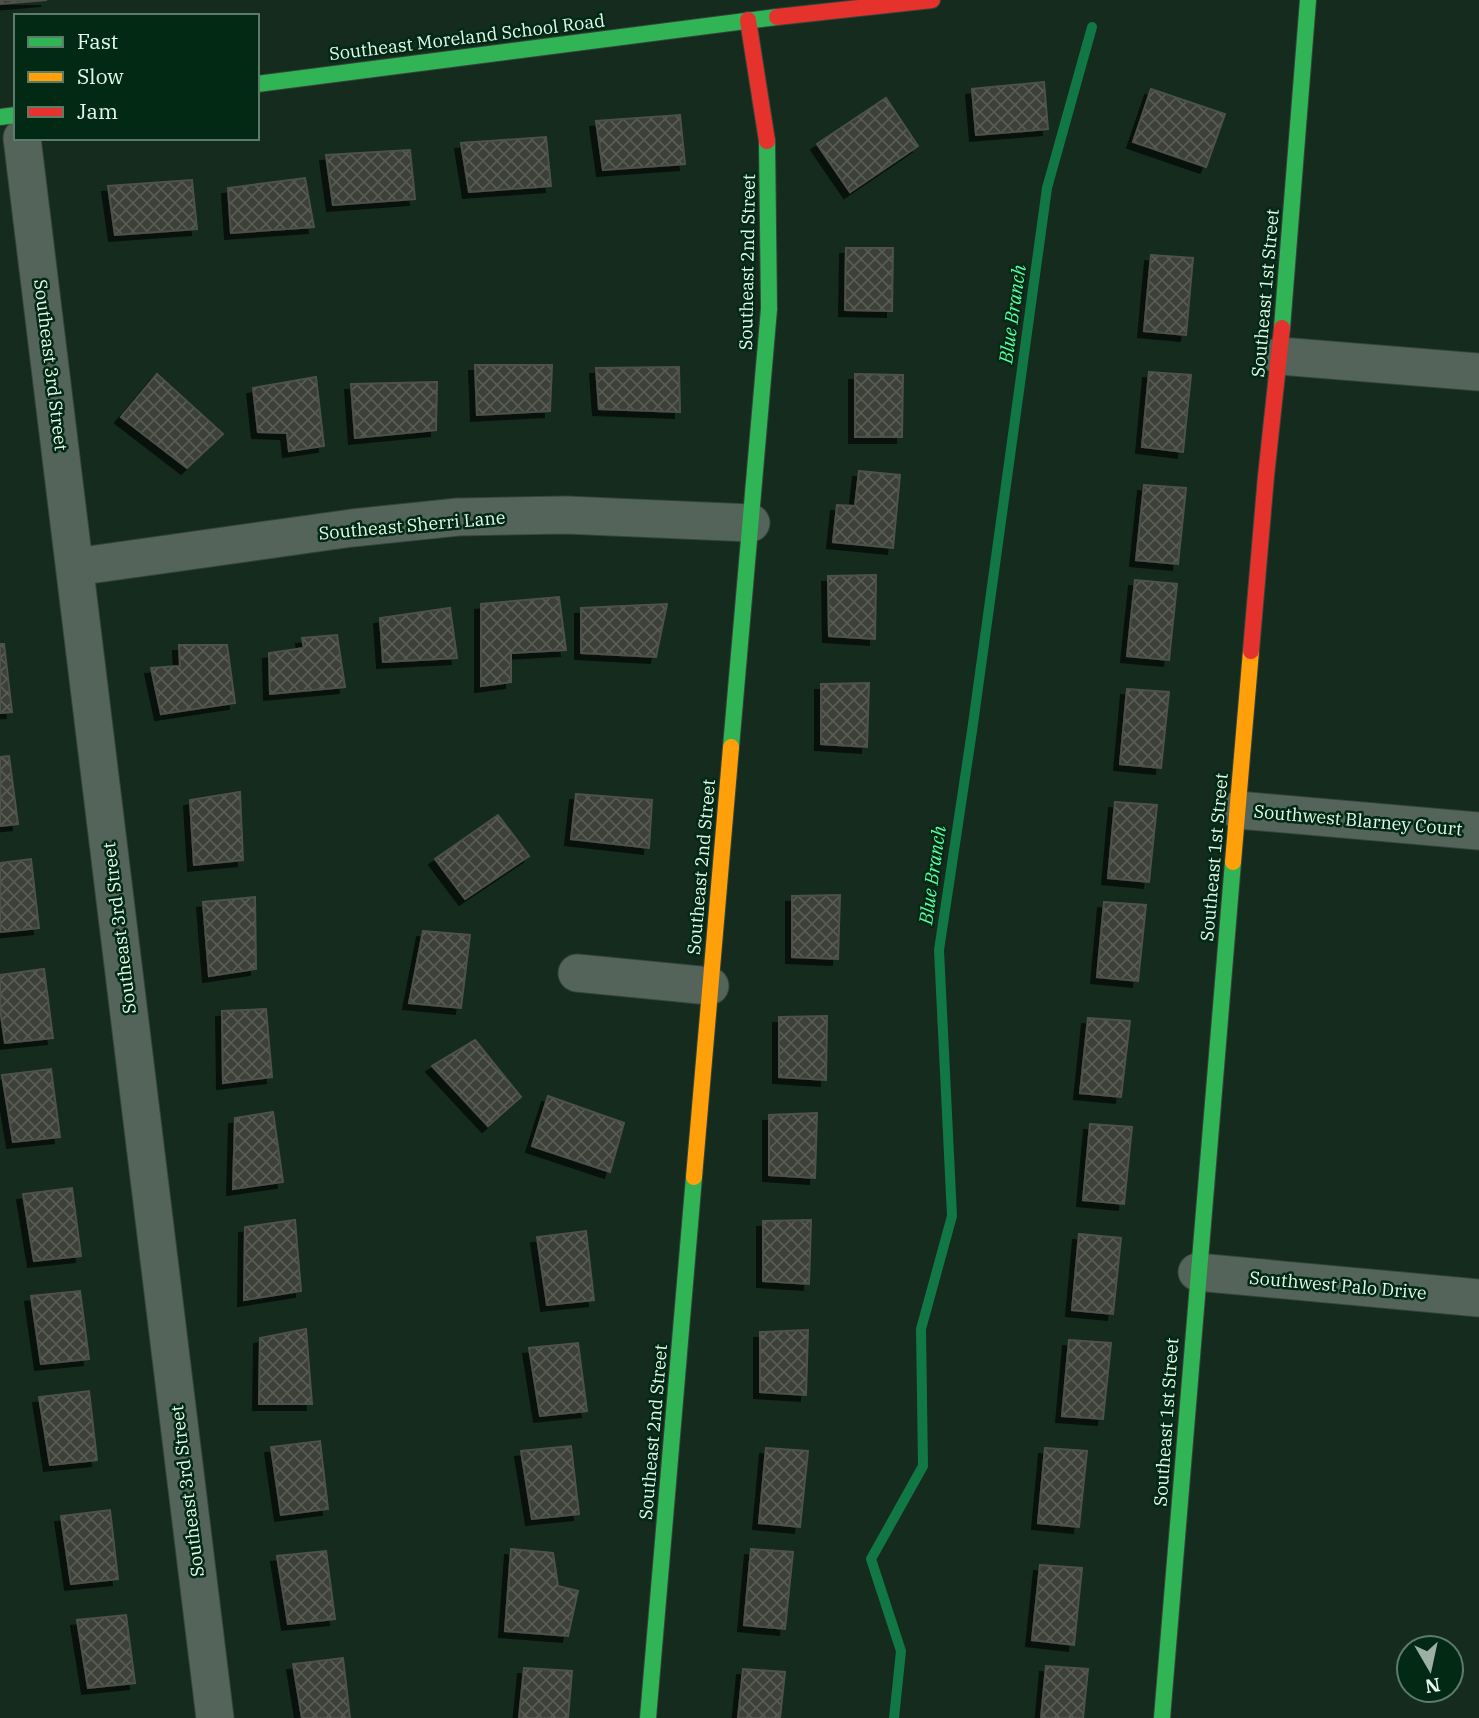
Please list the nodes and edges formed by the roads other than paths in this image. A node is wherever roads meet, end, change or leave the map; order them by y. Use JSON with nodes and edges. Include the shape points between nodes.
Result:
{"nodes":[{"id":1,"x":932,"y":0,"type":"edge"},
{"id":2,"x":1308,"y":0,"type":"edge"},
{"id":3,"x":748,"y":20,"type":"junction"},
{"id":4,"x":259,"y":84,"type":"edge"},
{"id":5,"x":22,"y":140,"type":"edge"},
{"id":6,"x":1280,"y":356,"type":"junction"},
{"id":7,"x":1479,"y":372,"type":"edge"},
{"id":8,"x":751,"y":523,"type":"junction"},
{"id":9,"x":75,"y":567,"type":"junction"},
{"id":10,"x":1238,"y":810,"type":"junction"},
{"id":11,"x":1479,"y":831,"type":"edge"},
{"id":12,"x":577,"y":973,"type":"dead end"},
{"id":13,"x":710,"y":986,"type":"junction"},
{"id":14,"x":1197,"y":1272,"type":"junction"},
{"id":15,"x":1479,"y":1298,"type":"edge"},
{"id":16,"x":215,"y":1718,"type":"edge"},
{"id":17,"x":648,"y":1718,"type":"edge"},
{"id":18,"x":1162,"y":1718,"type":"edge"}],
"edges":[{"from":1,"to":3,"type":"street","name":"Southeast Moreland School Road"},
{"from":2,"to":6,"type":"street","name":"Southeast 1st Street"},
{"from":3,"to":4,"type":"street","name":"Southeast Moreland School Road"},
{"from":3,"to":8,"type":"street","name":"Southeast 2nd Street","via":[[768,149],[769,296]]},
{"from":5,"to":9,"type":"street","name":"Southeast 3rd Street"},
{"from":6,"to":7,"type":"street"},
{"from":6,"to":10,"type":"street","name":"Southeast 1st Street"},
{"from":8,"to":9,"type":"street","name":"Southeast Sherri Lane","via":[[566,514],[458,517]]},
{"from":8,"to":13,"type":"street","name":"Southeast 2nd Street"},
{"from":9,"to":16,"type":"street","name":"Southeast 3rd Street"},
{"from":10,"to":11,"type":"street","name":"Southwest Blarney Court"},
{"from":10,"to":14,"type":"street","name":"Southeast 1st Street"},
{"from":12,"to":13,"type":"street"},
{"from":13,"to":17,"type":"street","name":"Southeast 2nd Street"},
{"from":14,"to":15,"type":"street","name":"Southwest Palo Drive"},
{"from":14,"to":18,"type":"street","name":"Southeast 1st Street"}]}
